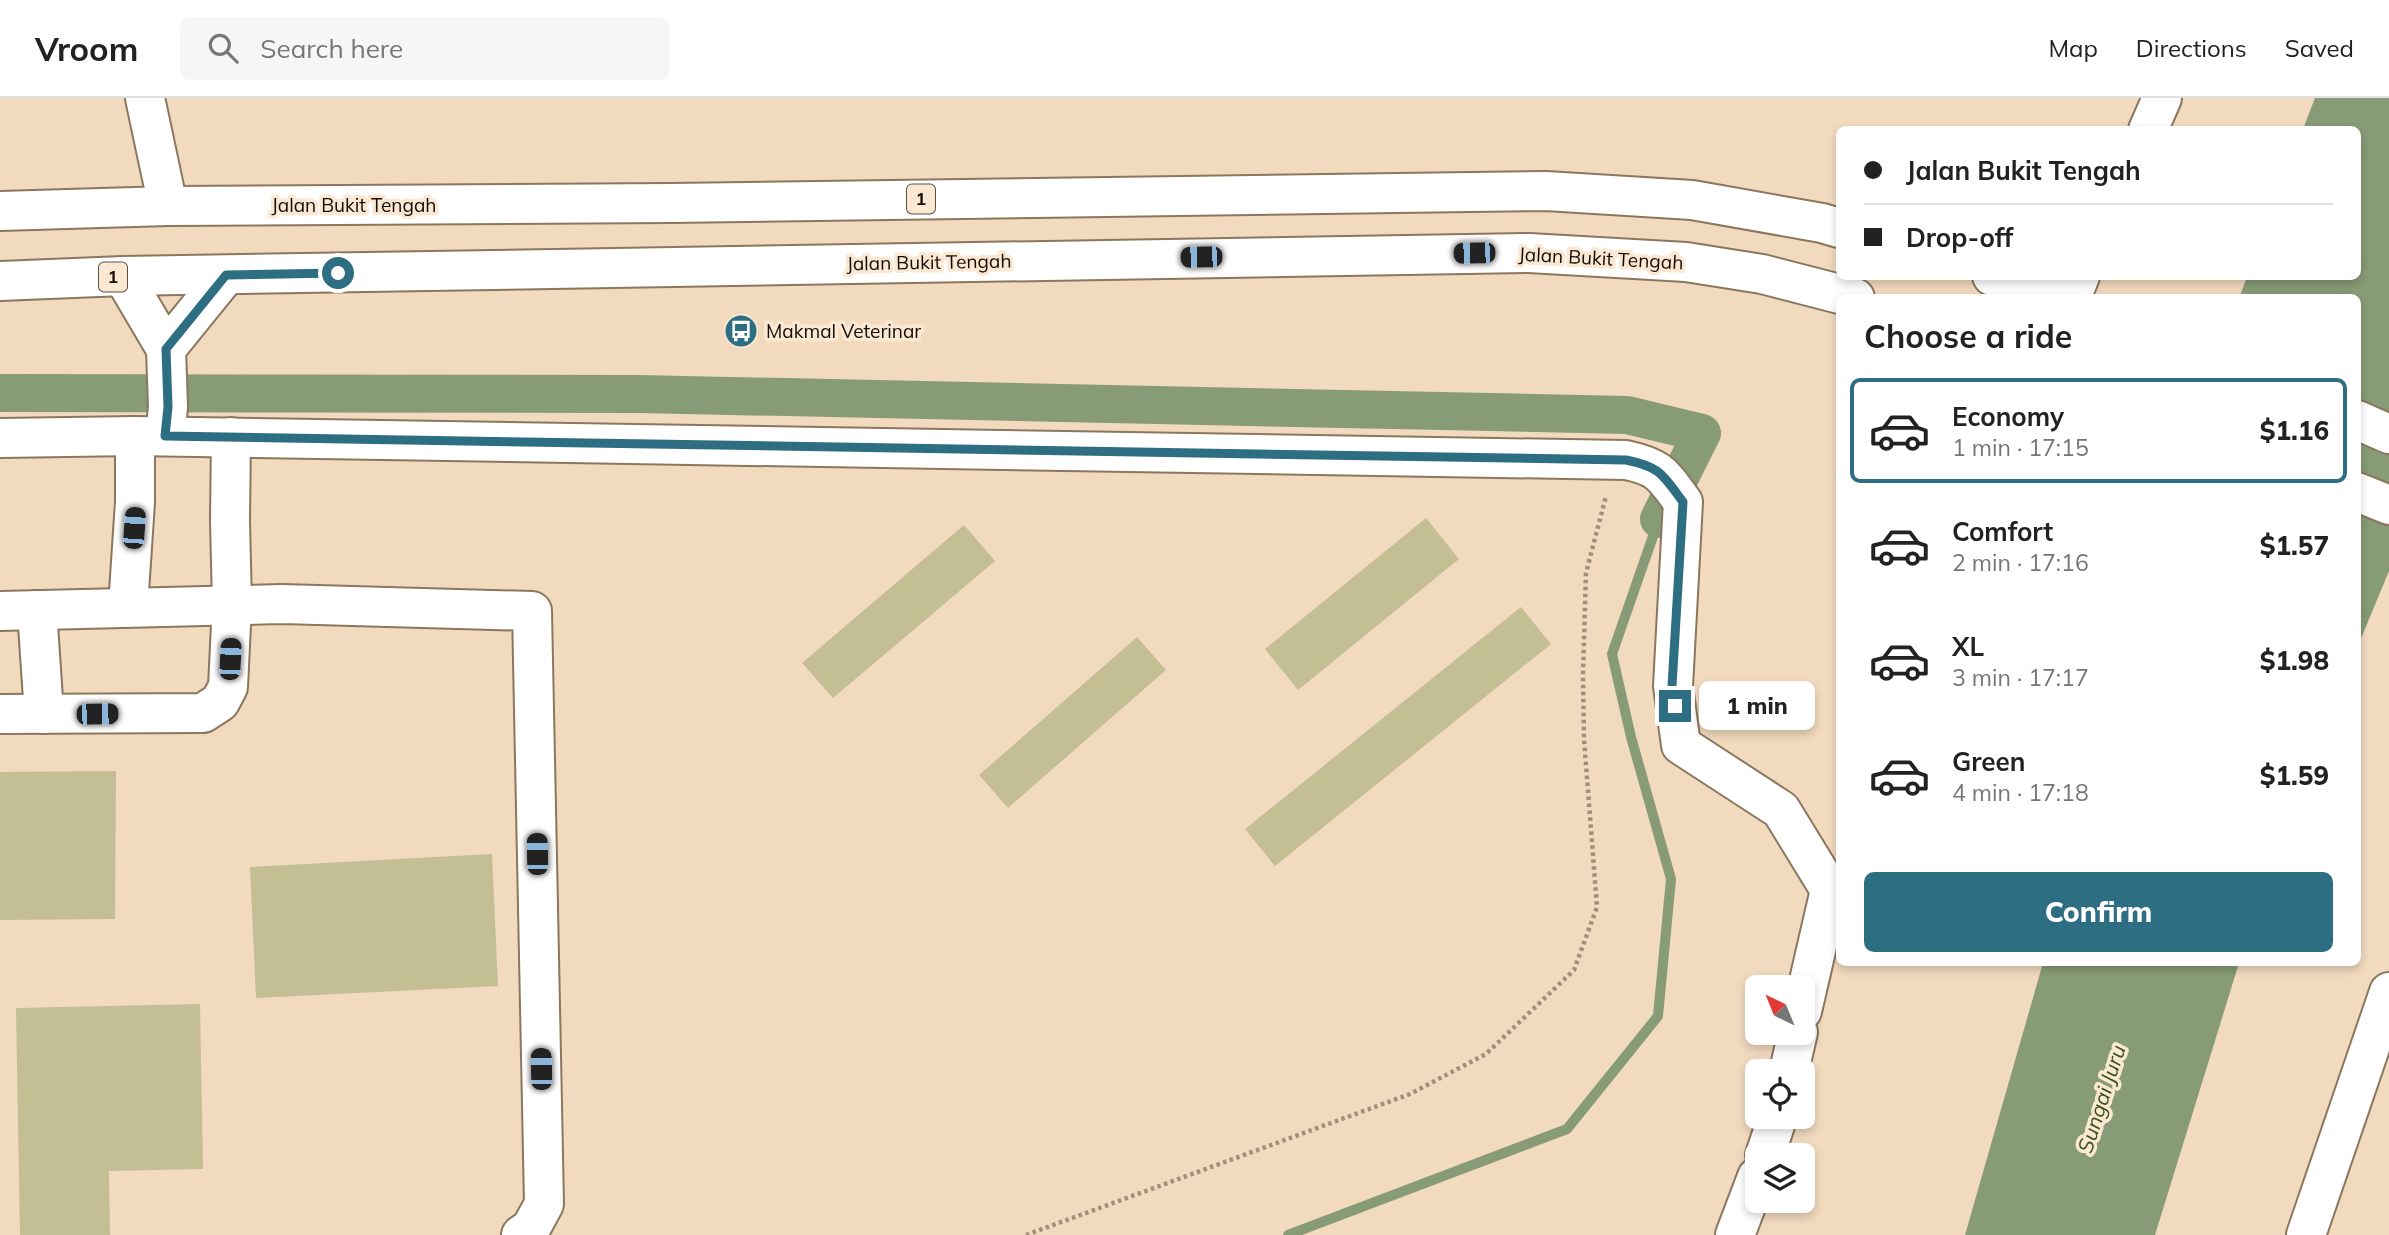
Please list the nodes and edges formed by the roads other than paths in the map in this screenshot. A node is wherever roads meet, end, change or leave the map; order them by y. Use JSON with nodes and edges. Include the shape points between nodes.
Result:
{"nodes":[{"id":1,"x":145,"y":98,"type":"edge"},
{"id":2,"x":2162,"y":98,"type":"edge"},
{"id":3,"x":2150,"y":126,"type":"edge"},
{"id":4,"x":168,"y":206,"type":"junction"},
{"id":5,"x":0,"y":211,"type":"edge"},
{"id":6,"x":1836,"y":227,"type":"edge"},
{"id":7,"x":226,"y":275,"type":"junction"},
{"id":8,"x":123,"y":276,"type":"junction"},
{"id":9,"x":2003,"y":280,"type":"edge"},
{"id":10,"x":0,"y":281,"type":"edge"},
{"id":11,"x":1842,"y":294,"type":"edge"},
{"id":12,"x":2044,"y":294,"type":"edge"},
{"id":13,"x":166,"y":359,"type":"junction"},
{"id":14,"x":2361,"y":422,"type":"edge"},
{"id":15,"x":156,"y":426,"type":"junction"},
{"id":16,"x":2389,"y":433,"type":"edge"},
{"id":17,"x":231,"y":437,"type":"junction"},
{"id":18,"x":0,"y":438,"type":"edge"},
{"id":19,"x":2361,"y":494,"type":"edge"},
{"id":20,"x":2389,"y":505,"type":"edge"},
{"id":21,"x":232,"y":604,"type":"junction"},
{"id":22,"x":128,"y":607,"type":"junction"},
{"id":23,"x":18,"y":610,"type":"edge"},
{"id":24,"x":0,"y":714,"type":"edge"},
{"id":25,"x":44,"y":714,"type":"junction"},
{"id":26,"x":1810,"y":975,"type":"edge"},
{"id":27,"x":2389,"y":992,"type":"edge"},
{"id":28,"x":1745,"y":1209,"type":"edge"},
{"id":29,"x":521,"y":1235,"type":"edge"},
{"id":30,"x":1735,"y":1235,"type":"edge"},
{"id":31,"x":2306,"y":1235,"type":"edge"}],
"edges":[{"from":1,"to":4,"type":"main road"},
{"from":2,"to":3,"type":"main road"},
{"from":4,"to":5,"type":"main road","name":"Jalan Bukit Tengah","number":"1"},
{"from":4,"to":6,"type":"main road","name":"Jalan Bukit Tengah","number":"1","via":[[1546,191],[1692,200]]},
{"from":7,"to":8,"type":"main road","name":"Jalan Bukit Tengah","number":"1"},
{"from":7,"to":11,"type":"main road","name":"Jalan Bukit Tengah","number":"1","via":[[1529,253],[1686,262]]},
{"from":7,"to":13,"type":"main road"},
{"from":8,"to":10,"type":"main road","name":"Jalan Bukit Tengah","number":"1"},
{"from":8,"to":13,"type":"main road"},
{"from":9,"to":12,"type":"main road"},
{"from":13,"to":15,"type":"main road"},
{"from":14,"to":16,"type":"main road"},
{"from":15,"to":17,"type":"main road"},
{"from":15,"to":18,"type":"main road"},
{"from":15,"to":22,"type":"main road","via":[[135,502]]},
{"from":17,"to":21,"type":"main road"},
{"from":17,"to":26,"type":"main road","via":[[1626,460],[1649,465],[1674,490],[1672,686],[1681,745],[1781,810],[1830,890]]},
{"from":19,"to":20,"type":"main road"},
{"from":21,"to":22,"type":"main road"},
{"from":21,"to":25,"type":"main road","via":[[228,687],[220,702],[203,713]]},
{"from":21,"to":29,"type":"main road","via":[[532,611],[544,1204],[531,1228]]},
{"from":22,"to":23,"type":"main road"},
{"from":23,"to":25,"type":"main road"},
{"from":24,"to":25,"type":"main road"},
{"from":27,"to":31,"type":"main road"},
{"from":28,"to":30,"type":"main road"}]}
